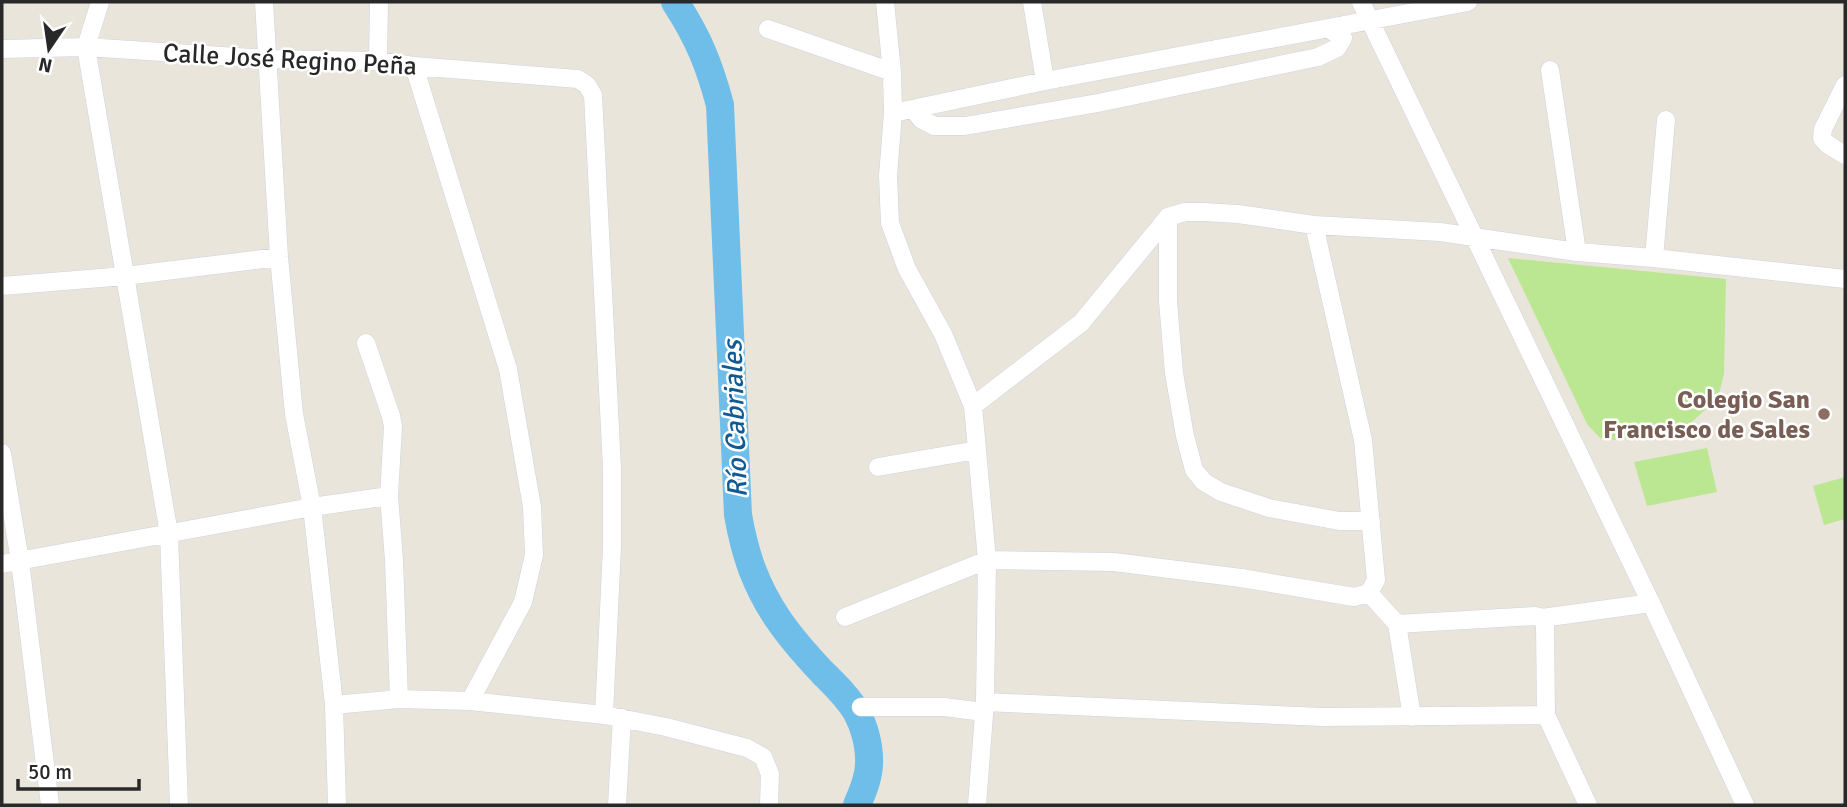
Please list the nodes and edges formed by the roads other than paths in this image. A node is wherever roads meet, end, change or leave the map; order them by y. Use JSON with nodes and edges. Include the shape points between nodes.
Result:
{"nodes":[{"id":1,"x":100,"y":2,"type":"edge"},
{"id":2,"x":264,"y":2,"type":"edge"},
{"id":3,"x":379,"y":2,"type":"edge"},
{"id":4,"x":885,"y":2,"type":"edge"},
{"id":5,"x":1032,"y":2,"type":"edge"},
{"id":6,"x":1361,"y":2,"type":"edge"},
{"id":7,"x":1468,"y":2,"type":"edge"},
{"id":8,"x":1368,"y":19,"type":"junction"},
{"id":9,"x":768,"y":29,"type":"dead end"},
{"id":10,"x":1329,"y":29,"type":"junction"},
{"id":11,"x":86,"y":47,"type":"junction"},
{"id":12,"x":2,"y":49,"type":"edge"},
{"id":13,"x":267,"y":59,"type":"junction"},
{"id":14,"x":378,"y":61,"type":"junction"},
{"id":15,"x":414,"y":66,"type":"junction"},
{"id":16,"x":1550,"y":70,"type":"dead end"},
{"id":17,"x":892,"y":72,"type":"junction"},
{"id":18,"x":1045,"y":81,"type":"junction"},
{"id":19,"x":1845,"y":85,"type":"edge"},
{"id":20,"x":913,"y":109,"type":"junction"},
{"id":21,"x":893,"y":113,"type":"junction"},
{"id":22,"x":1666,"y":120,"type":"dead end"},
{"id":23,"x":1845,"y":155,"type":"edge"},
{"id":24,"x":1168,"y":217,"type":"junction"},
{"id":25,"x":1314,"y":225,"type":"junction"},
{"id":26,"x":1474,"y":236,"type":"junction"},
{"id":27,"x":1577,"y":252,"type":"junction"},
{"id":28,"x":279,"y":257,"type":"junction"},
{"id":29,"x":1654,"y":258,"type":"junction"},
{"id":30,"x":125,"y":276,"type":"junction"},
{"id":31,"x":1845,"y":279,"type":"edge"},
{"id":32,"x":2,"y":286,"type":"edge"},
{"id":33,"x":366,"y":343,"type":"dead end"},
{"id":34,"x":973,"y":405,"type":"junction"},
{"id":35,"x":977,"y":450,"type":"junction"},
{"id":36,"x":2,"y":453,"type":"edge"},
{"id":37,"x":878,"y":467,"type":"dead end"},
{"id":38,"x":389,"y":496,"type":"junction"},
{"id":39,"x":312,"y":507,"type":"junction"},
{"id":40,"x":1371,"y":521,"type":"junction"},
{"id":41,"x":169,"y":534,"type":"junction"},
{"id":42,"x":987,"y":560,"type":"junction"},
{"id":43,"x":20,"y":561,"type":"junction"},
{"id":44,"x":2,"y":564,"type":"edge"},
{"id":45,"x":1369,"y":593,"type":"junction"},
{"id":46,"x":1651,"y":603,"type":"junction"},
{"id":47,"x":845,"y":617,"type":"dead end"},
{"id":48,"x":1542,"y":618,"type":"junction"},
{"id":49,"x":1397,"y":624,"type":"junction"},
{"id":50,"x":400,"y":699,"type":"junction"},
{"id":51,"x":470,"y":701,"type":"junction"},
{"id":52,"x":334,"y":705,"type":"junction"},
{"id":53,"x":861,"y":707,"type":"dead end"},
{"id":54,"x":984,"y":707,"type":"junction"},
{"id":55,"x":604,"y":715,"type":"junction"},
{"id":56,"x":1546,"y":715,"type":"junction"},
{"id":57,"x":1412,"y":717,"type":"junction"},
{"id":58,"x":622,"y":719,"type":"junction"},
{"id":59,"x":50,"y":805,"type":"edge"},
{"id":60,"x":179,"y":805,"type":"edge"},
{"id":61,"x":337,"y":805,"type":"edge"},
{"id":62,"x":617,"y":805,"type":"edge"},
{"id":63,"x":769,"y":805,"type":"edge"},
{"id":64,"x":977,"y":805,"type":"edge"},
{"id":65,"x":1588,"y":805,"type":"edge"},
{"id":66,"x":1745,"y":805,"type":"edge"}],
"edges":[{"from":1,"to":11,"type":"street"},
{"from":2,"to":13,"type":"street"},
{"from":3,"to":14,"type":"street"},
{"from":4,"to":17,"type":"street"},
{"from":5,"to":18,"type":"street"},
{"from":6,"to":8,"type":"street"},
{"from":7,"to":8,"type":"street"},
{"from":8,"to":10,"type":"street"},
{"from":8,"to":26,"type":"street"},
{"from":9,"to":17,"type":"street"},
{"from":10,"to":18,"type":"street"},
{"from":10,"to":20,"type":"street","via":[[1343,38],[1337,48],[1318,57],[1098,103],[965,126],[934,126]]},
{"from":11,"to":12,"type":"street","name":"Calle José Regino Peña"},
{"from":11,"to":13,"type":"street","name":"Calle José Regino Peña"},
{"from":11,"to":30,"type":"street"},
{"from":13,"to":14,"type":"street","name":"Calle José Regino Peña"},
{"from":13,"to":28,"type":"street"},
{"from":14,"to":15,"type":"street","name":"Calle José Regino Peña"},
{"from":15,"to":51,"type":"street","via":[[508,369],[533,507],[534,555],[523,602]]},
{"from":15,"to":55,"type":"street","name":"Calle José Regino Peña","via":[[578,79],[593,95],[610,428],[612,547]]},
{"from":16,"to":27,"type":"street"},
{"from":17,"to":21,"type":"street"},
{"from":18,"to":20,"type":"street"},
{"from":19,"to":23,"type":"street","via":[[1822,138]]},
{"from":20,"to":21,"type":"street"},
{"from":21,"to":34,"type":"street","via":[[890,223],[907,269],[943,334]]},
{"from":22,"to":29,"type":"street"},
{"from":24,"to":25,"type":"street","via":[[1204,212]]},
{"from":24,"to":34,"type":"street","via":[[1082,323]]},
{"from":24,"to":40,"type":"street","via":[[1174,373],[1194,470],[1221,492],[1269,508],[1339,521]]},
{"from":25,"to":26,"type":"street"},
{"from":25,"to":40,"type":"street","via":[[1363,440]]},
{"from":26,"to":27,"type":"street"},
{"from":26,"to":46,"type":"street"},
{"from":27,"to":29,"type":"street"},
{"from":28,"to":30,"type":"street"},
{"from":28,"to":39,"type":"street","via":[[294,414]]},
{"from":29,"to":31,"type":"street"},
{"from":30,"to":32,"type":"street"},
{"from":30,"to":41,"type":"street"},
{"from":33,"to":38,"type":"street","via":[[393,426]]},
{"from":34,"to":35,"type":"street"},
{"from":35,"to":37,"type":"street"},
{"from":35,"to":42,"type":"street"},
{"from":36,"to":43,"type":"street"},
{"from":38,"to":39,"type":"street"},
{"from":38,"to":50,"type":"street"},
{"from":39,"to":41,"type":"street"},
{"from":39,"to":52,"type":"street"},
{"from":40,"to":45,"type":"street","via":[[1376,580]]},
{"from":41,"to":43,"type":"street"},
{"from":41,"to":60,"type":"street"},
{"from":42,"to":45,"type":"street","via":[[1114,562],[1354,597]]},
{"from":42,"to":47,"type":"street"},
{"from":42,"to":54,"type":"street"},
{"from":43,"to":44,"type":"street"},
{"from":43,"to":59,"type":"street"},
{"from":45,"to":49,"type":"street"},
{"from":46,"to":48,"type":"street"},
{"from":46,"to":66,"type":"street"},
{"from":48,"to":49,"type":"street"},
{"from":48,"to":56,"type":"street"},
{"from":49,"to":57,"type":"street"},
{"from":50,"to":51,"type":"street"},
{"from":50,"to":52,"type":"street"},
{"from":51,"to":55,"type":"street"},
{"from":52,"to":61,"type":"street"},
{"from":53,"to":54,"type":"street"},
{"from":54,"to":57,"type":"street"},
{"from":54,"to":64,"type":"street"},
{"from":55,"to":58,"type":"street"},
{"from":56,"to":57,"type":"street"},
{"from":56,"to":65,"type":"street"},
{"from":58,"to":62,"type":"street"},
{"from":58,"to":63,"type":"street","via":[[747,748],[763,757],[770,775]]}]}
